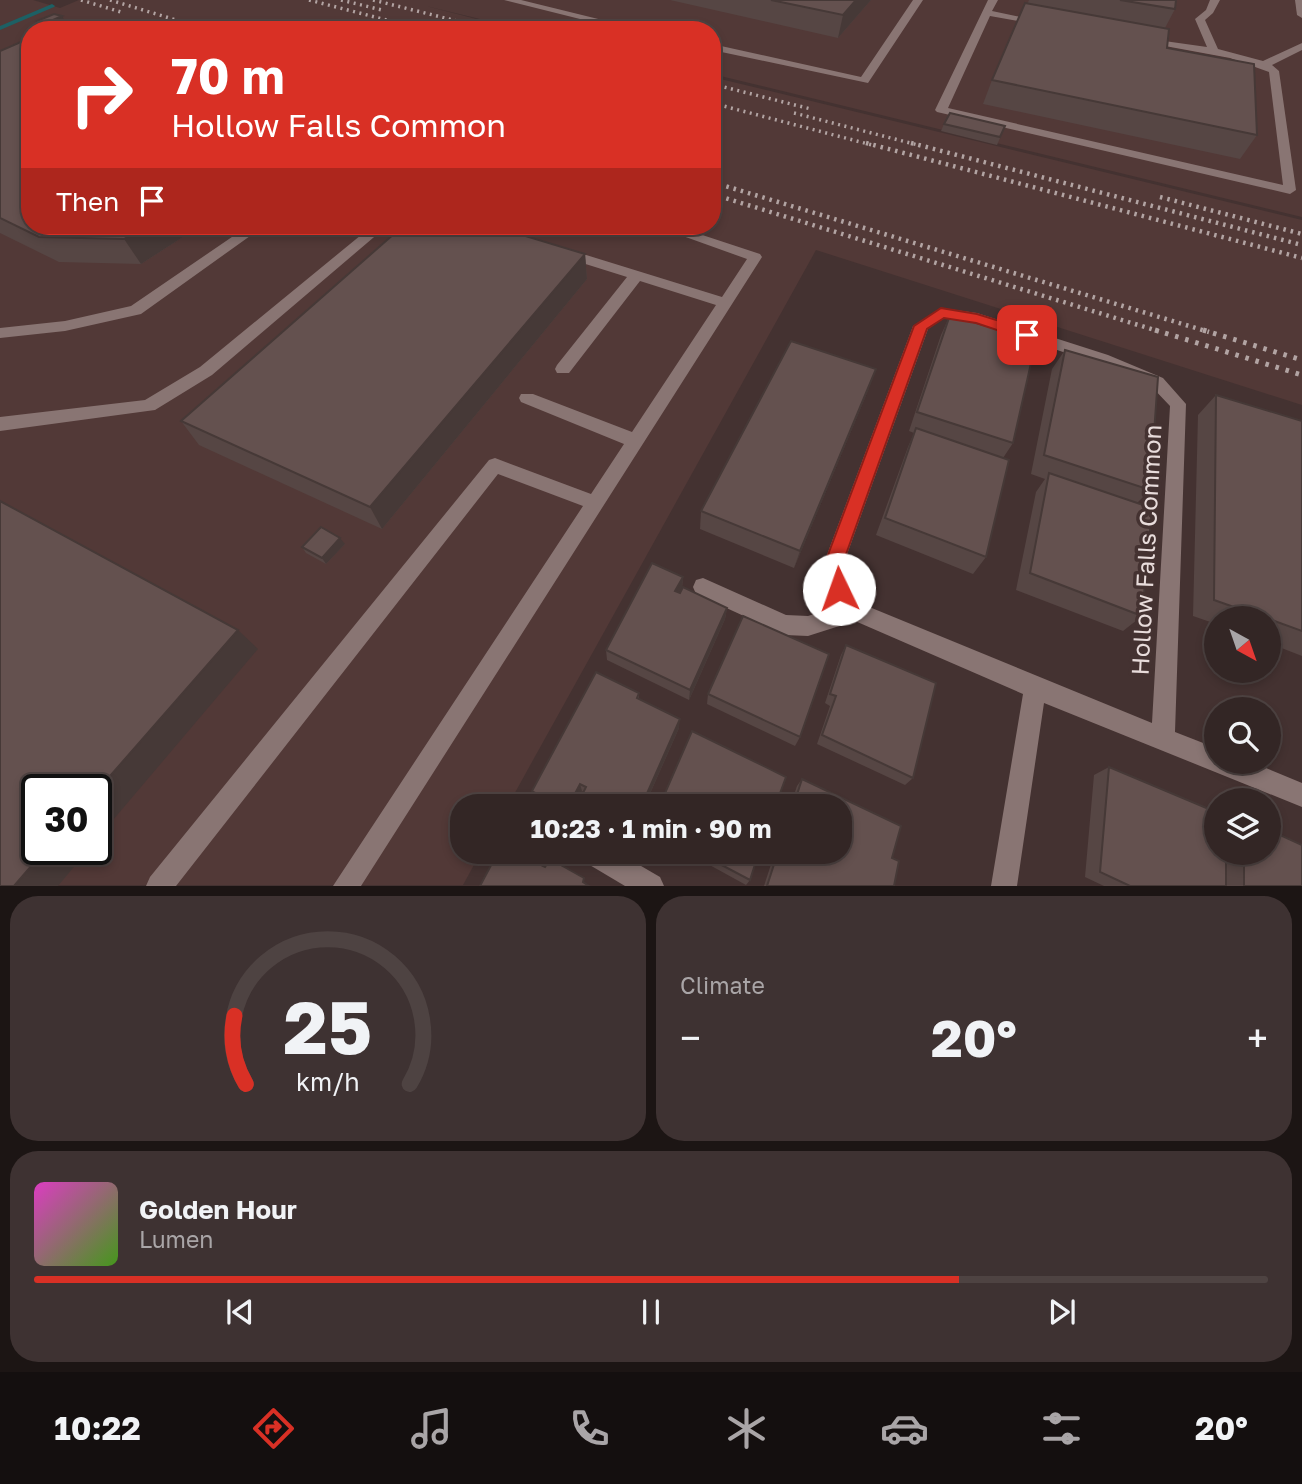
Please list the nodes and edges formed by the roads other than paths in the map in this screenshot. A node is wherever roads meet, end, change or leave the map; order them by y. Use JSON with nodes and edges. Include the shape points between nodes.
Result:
{"nodes":[{"id":1,"x":509,"y":0,"type":"edge"},
{"id":2,"x":918,"y":0,"type":"edge"},
{"id":3,"x":993,"y":0,"type":"edge"},
{"id":4,"x":1214,"y":0,"type":"edge"},
{"id":5,"x":1300,"y":0,"type":"edge"},
{"id":6,"x":987,"y":13,"type":"junction"},
{"id":7,"x":1302,"y":15,"type":"edge"},
{"id":8,"x":599,"y":21,"type":"edge"},
{"id":9,"x":1054,"y":25,"type":"edge"},
{"id":10,"x":1135,"y":39,"type":"edge"},
{"id":11,"x":1302,"y":46,"type":"edge"},
{"id":12,"x":721,"y":49,"type":"edge"},
{"id":13,"x":1215,"y":53,"type":"junction"},
{"id":14,"x":1264,"y":65,"type":"junction"},
{"id":15,"x":244,"y":235,"type":"edge"},
{"id":16,"x":369,"y":235,"type":"edge"},
{"id":17,"x":689,"y":235,"type":"edge"},
{"id":18,"x":557,"y":251,"type":"edge"},
{"id":19,"x":636,"y":276,"type":"junction"},
{"id":20,"x":725,"y":303,"type":"junction"},
{"id":21,"x":0,"y":333,"type":"edge"},
{"id":22,"x":563,"y":369,"type":"dead end"},
{"id":23,"x":527,"y":398,"type":"dead end"},
{"id":24,"x":0,"y":424,"type":"edge"},
{"id":25,"x":635,"y":441,"type":"junction"},
{"id":26,"x":595,"y":503,"type":"junction"},
{"id":27,"x":703,"y":587,"type":"dead end"},
{"id":28,"x":855,"y":611,"type":"junction"},
{"id":29,"x":1035,"y":688,"type":"junction"},
{"id":30,"x":1163,"y":739,"type":"junction"},
{"id":31,"x":1204,"y":755,"type":"edge"},
{"id":32,"x":1251,"y":774,"type":"edge"},
{"id":33,"x":1302,"y":794,"type":"edge"},
{"id":34,"x":613,"y":864,"type":"edge"},
{"id":35,"x":159,"y":886,"type":"edge"},
{"id":36,"x":346,"y":886,"type":"edge"},
{"id":37,"x":651,"y":886,"type":"edge"},
{"id":38,"x":1004,"y":886,"type":"edge"}],
"edges":[{"from":1,"to":8,"type":"street"},
{"from":2,"to":12,"type":"street","via":[[864,81]]},
{"from":3,"to":6,"type":"street"},
{"from":4,"to":13,"type":"street","via":[[1200,23]]},
{"from":5,"to":7,"type":"street"},
{"from":6,"to":9,"type":"street"},
{"from":6,"to":14,"type":"street","via":[[941,110],[1290,190],[1274,71]]},
{"from":10,"to":13,"type":"street"},
{"from":11,"to":14,"type":"street"},
{"from":13,"to":14,"type":"street"},
{"from":15,"to":21,"type":"street","via":[[136,310],[65,326]]},
{"from":16,"to":24,"type":"street","via":[[206,371],[149,406]]},
{"from":17,"to":20,"type":"street","via":[[755,257]]},
{"from":18,"to":19,"type":"street"},
{"from":19,"to":20,"type":"street"},
{"from":19,"to":22,"type":"street"},
{"from":20,"to":25,"type":"street"},
{"from":23,"to":25,"type":"street"},
{"from":25,"to":26,"type":"street"},
{"from":26,"to":35,"type":"street","via":[[495,465]]},
{"from":26,"to":36,"type":"street"},
{"from":27,"to":28,"type":"street","via":[[785,625],[808,626]]},
{"from":28,"to":29,"type":"street"},
{"from":28,"to":30,"type":"street","name":"Hollow Falls Common","via":[[839,589],[835,560],[921,326],[941,313],[977,318],[1102,359],[1157,382],[1178,404]]},
{"from":29,"to":30,"type":"street"},
{"from":29,"to":38,"type":"street"},
{"from":30,"to":31,"type":"street"},
{"from":32,"to":33,"type":"street"},
{"from":34,"to":37,"type":"street"}]}
